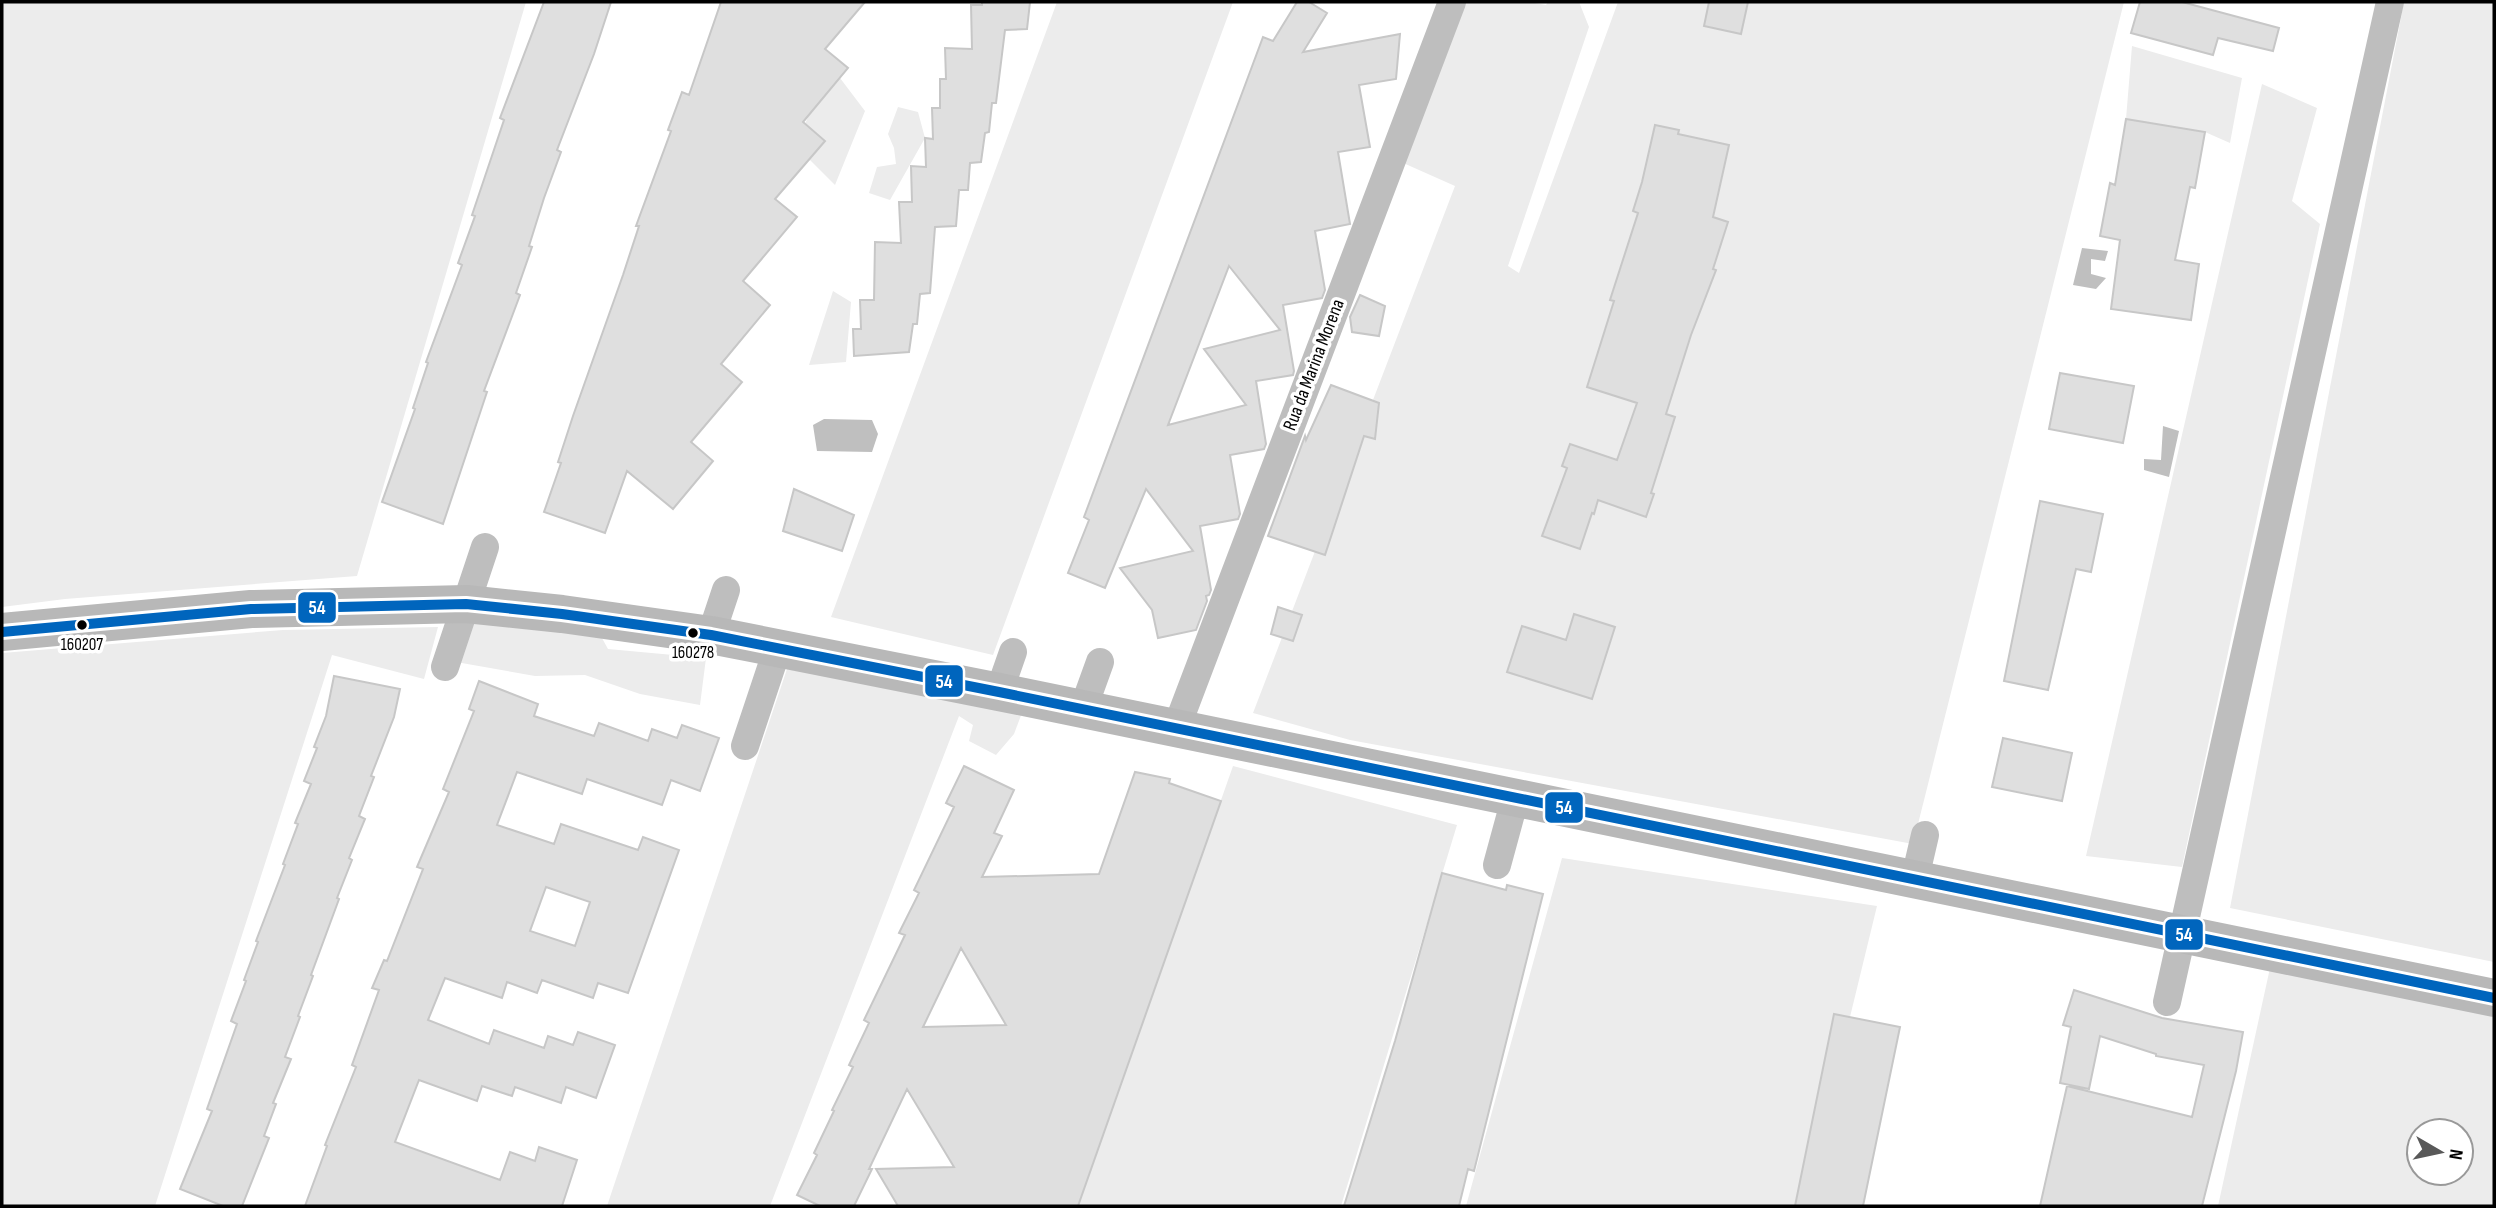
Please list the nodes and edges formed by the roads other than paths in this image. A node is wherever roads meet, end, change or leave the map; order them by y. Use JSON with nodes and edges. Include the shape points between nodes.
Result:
{"nodes":[{"id":1,"x":1452,"y":2,"type":"edge"},
{"id":2,"x":2390,"y":2,"type":"edge"},
{"id":3,"x":485,"y":547,"type":"dead end"},
{"id":4,"x":726,"y":590,"type":"dead end"},
{"id":5,"x":466,"y":604,"type":"junction"},
{"id":6,"x":2,"y":632,"type":"edge"},
{"id":7,"x":711,"y":635,"type":"junction"},
{"id":8,"x":778,"y":647,"type":"junction"},
{"id":9,"x":1013,"y":652,"type":"dead end"},
{"id":10,"x":1100,"y":662,"type":"dead end"},
{"id":11,"x":445,"y":667,"type":"dead end"},
{"id":12,"x":999,"y":692,"type":"junction"},
{"id":13,"x":1083,"y":709,"type":"junction"},
{"id":14,"x":1176,"y":729,"type":"junction"},
{"id":15,"x":745,"y":746,"type":"dead end"},
{"id":16,"x":1516,"y":799,"type":"junction"},
{"id":17,"x":1925,"y":835,"type":"dead end"},
{"id":18,"x":1497,"y":865,"type":"dead end"},
{"id":19,"x":1915,"y":878,"type":"junction"},
{"id":20,"x":2183,"y":935,"type":"junction"},
{"id":21,"x":2494,"y":998,"type":"edge"},
{"id":22,"x":2167,"y":1002,"type":"dead end"}],
"edges":[{"from":1,"to":14,"type":"street","name":"Rua da Marina Morena"},
{"from":2,"to":20,"type":"street"},
{"from":3,"to":5,"type":"street"},
{"from":4,"to":7,"type":"street"},
{"from":5,"to":6,"type":"main road","via":[[251,609]]},
{"from":5,"to":7,"type":"main road"},
{"from":5,"to":11,"type":"street"},
{"from":7,"to":8,"type":"main road"},
{"from":8,"to":12,"type":"main road"},
{"from":8,"to":15,"type":"street"},
{"from":9,"to":12,"type":"street"},
{"from":10,"to":13,"type":"street"},
{"from":12,"to":13,"type":"main road"},
{"from":13,"to":14,"type":"main road"},
{"from":14,"to":16,"type":"main road"},
{"from":16,"to":18,"type":"street"},
{"from":16,"to":19,"type":"main road"},
{"from":17,"to":19,"type":"street"},
{"from":19,"to":20,"type":"main road"},
{"from":20,"to":21,"type":"main road"},
{"from":20,"to":22,"type":"street"}]}
